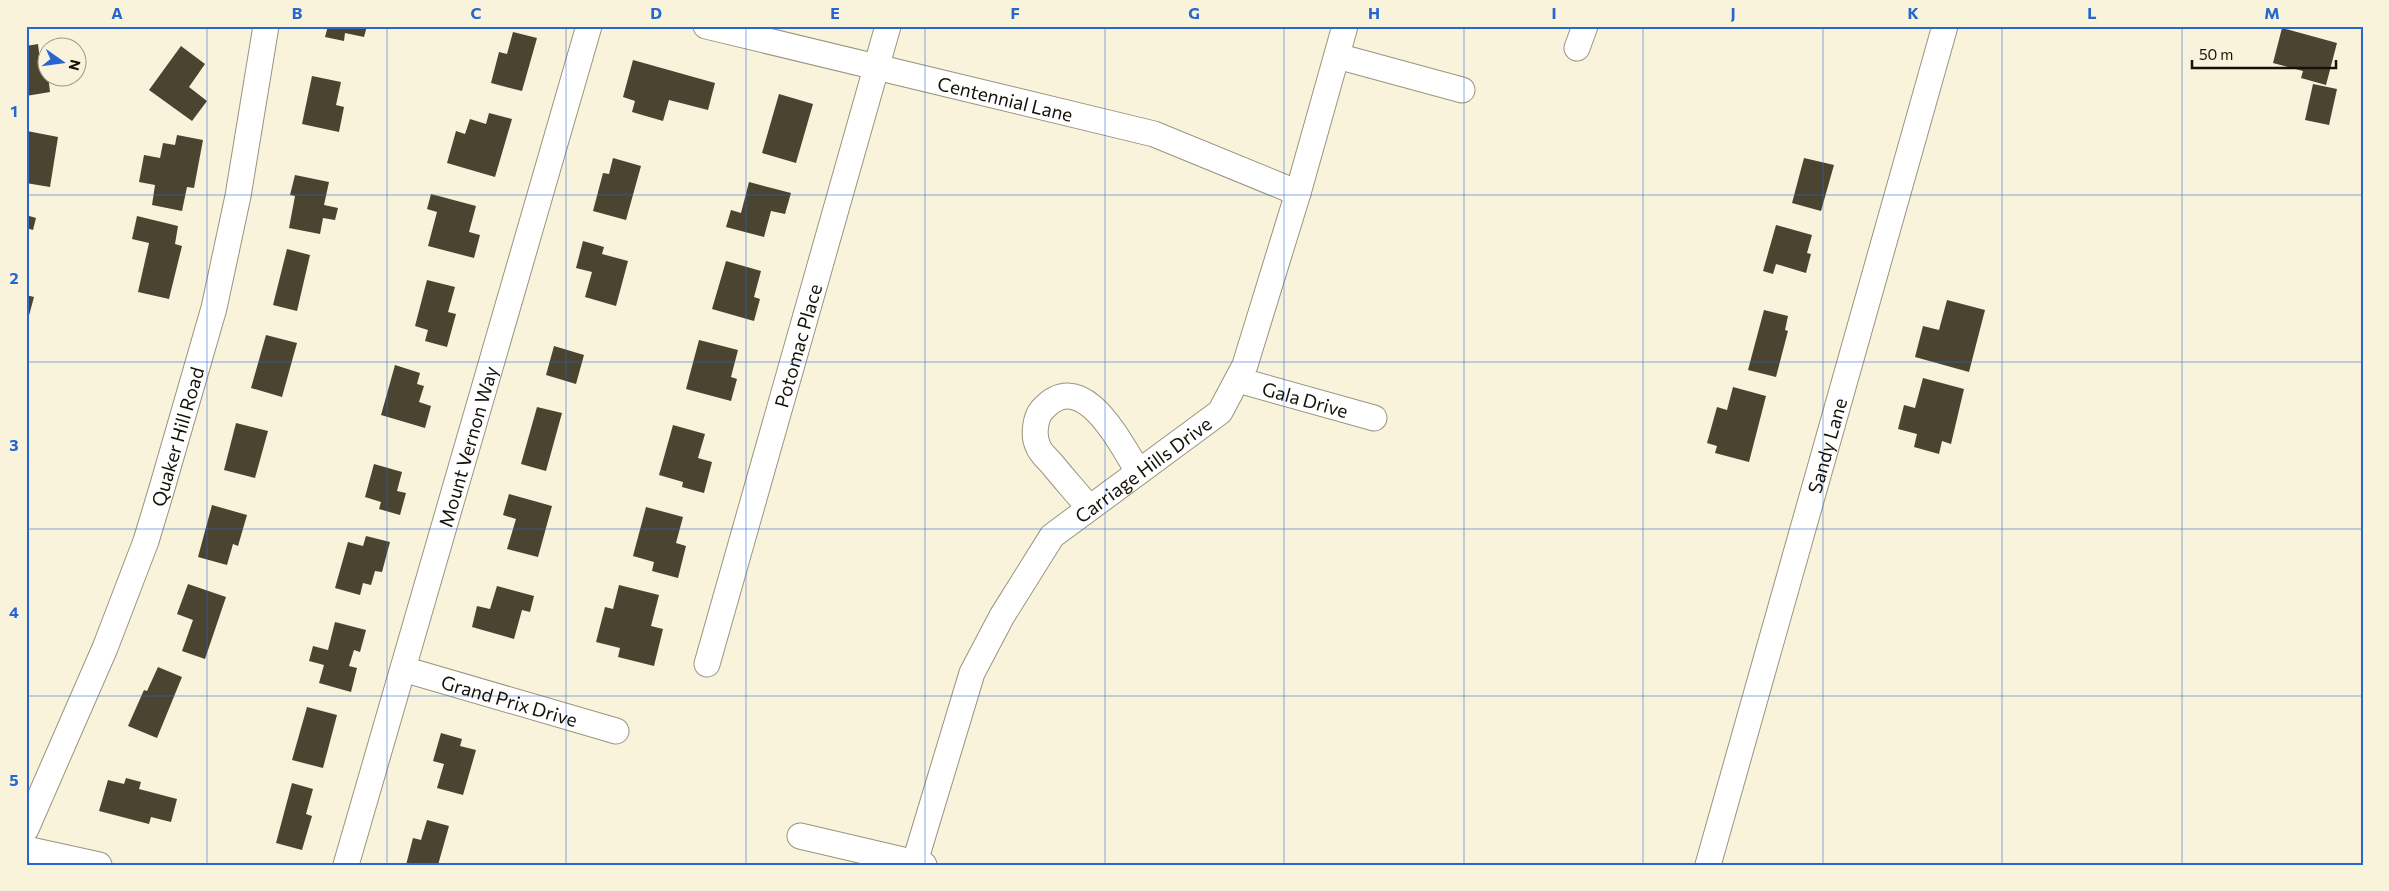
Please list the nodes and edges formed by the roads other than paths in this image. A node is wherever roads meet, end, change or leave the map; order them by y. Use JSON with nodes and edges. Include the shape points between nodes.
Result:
{"nodes":[{"id":1,"x":266,"y":26,"type":"edge"},
{"id":2,"x":588,"y":26,"type":"edge"},
{"id":3,"x":706,"y":26,"type":"edge"},
{"id":4,"x":888,"y":26,"type":"edge"},
{"id":5,"x":1345,"y":26,"type":"edge"},
{"id":6,"x":1946,"y":26,"type":"edge"},
{"id":7,"x":1337,"y":56,"type":"junction"},
{"id":8,"x":876,"y":67,"type":"junction"},
{"id":9,"x":1462,"y":90,"type":"dead end"},
{"id":10,"x":1298,"y":193,"type":"junction"},
{"id":11,"x":1238,"y":380,"type":"junction"},
{"id":12,"x":1374,"y":418,"type":"dead end"},
{"id":13,"x":1138,"y":471,"type":"junction"},
{"id":14,"x":1089,"y":508,"type":"junction"},
{"id":15,"x":707,"y":664,"type":"dead end"},
{"id":16,"x":403,"y":669,"type":"junction"},
{"id":17,"x":616,"y":731,"type":"dead end"},
{"id":18,"x":26,"y":829,"type":"edge"},
{"id":19,"x":800,"y":836,"type":"dead end"},
{"id":20,"x":26,"y":849,"type":"edge"},
{"id":21,"x":918,"y":864,"type":"edge"},
{"id":22,"x":99,"y":865,"type":"edge"},
{"id":23,"x":346,"y":865,"type":"edge"},
{"id":24,"x":1708,"y":865,"type":"edge"}],
"edges":[{"from":1,"to":18,"type":"street","name":"Quaker Hill Road","via":[[238,196],[214,308],[162,488],[146,541],[105,648]]},
{"from":2,"to":16,"type":"street","name":"Mount Vernon Way"},
{"from":3,"to":8,"type":"street","name":"Centennial Lane"},
{"from":4,"to":8,"type":"street","name":"Potomac Place"},
{"from":5,"to":7,"type":"street","name":"Carriage Hills Drive"},
{"from":6,"to":24,"type":"street","name":"Sandy Lane"},
{"from":7,"to":9,"type":"street"},
{"from":7,"to":10,"type":"street","name":"Carriage Hills Drive"},
{"from":8,"to":10,"type":"street","name":"Centennial Lane","via":[[1154,134]]},
{"from":8,"to":15,"type":"street","name":"Potomac Place"},
{"from":10,"to":11,"type":"street","name":"Carriage Hills Drive"},
{"from":11,"to":12,"type":"street","name":"Gala Drive"},
{"from":11,"to":13,"type":"street","name":"Carriage Hills Drive","via":[[1220,412]]},
{"from":13,"to":14,"type":"street","name":"Carriage Hills Drive"},
{"from":13,"to":14,"type":"street","via":[[1101,414],[1084,400],[1069,395],[1052,401],[1041,411],[1035,430],[1038,447]]},
{"from":14,"to":21,"type":"street","name":"Carriage Hills Drive","via":[[1052,536],[1002,616],[972,673]]},
{"from":16,"to":17,"type":"street","name":"Grand Prix Drive"},
{"from":16,"to":23,"type":"street","name":"Mount Vernon Way"},
{"from":19,"to":21,"type":"street"},
{"from":20,"to":22,"type":"street"}]}
